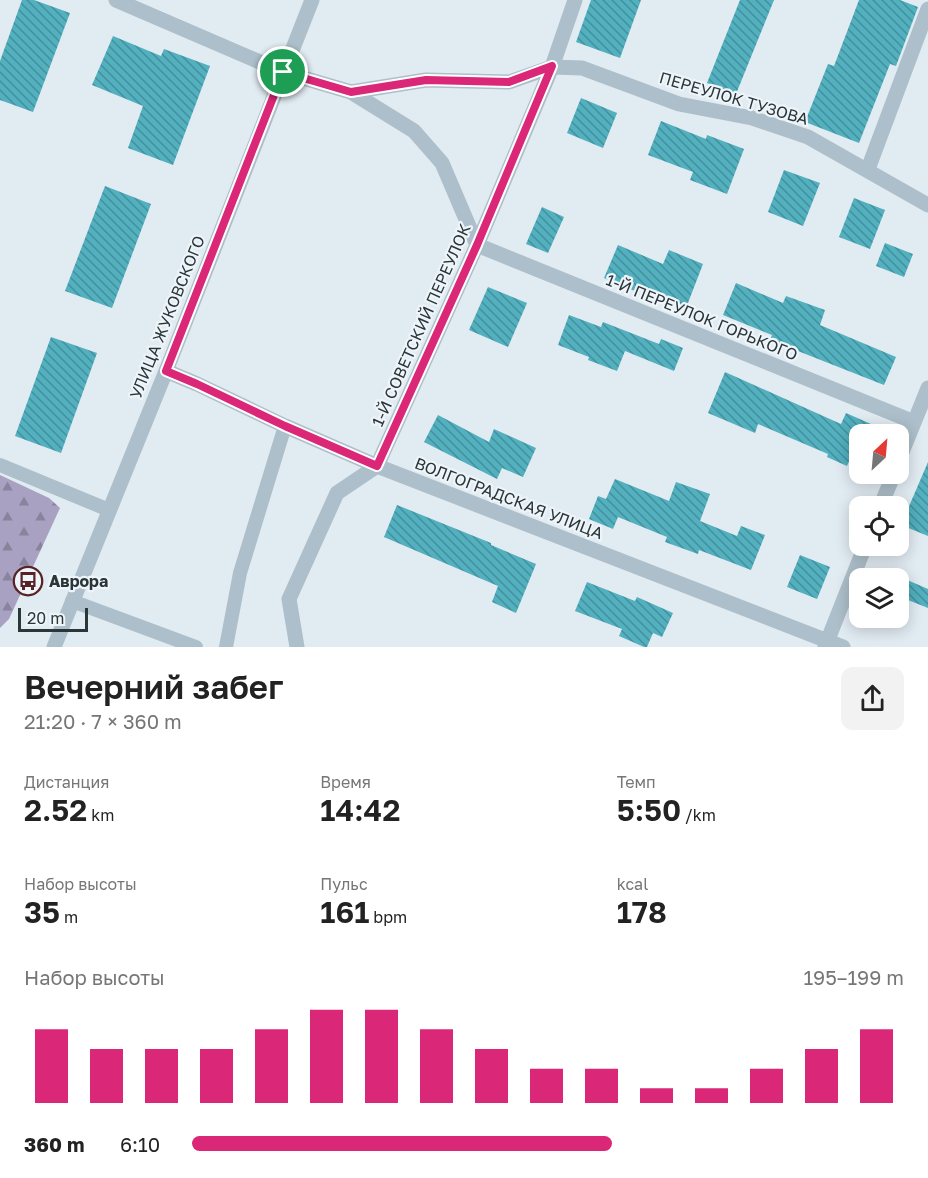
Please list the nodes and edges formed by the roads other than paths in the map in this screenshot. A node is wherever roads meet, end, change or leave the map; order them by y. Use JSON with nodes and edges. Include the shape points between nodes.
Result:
{"nodes":[{"id":1,"x":116,"y":0,"type":"edge"},
{"id":2,"x":312,"y":0,"type":"edge"},
{"id":3,"x":575,"y":0,"type":"edge"},
{"id":4,"x":928,"y":9,"type":"edge"},
{"id":5,"x":552,"y":66,"type":"junction"},
{"id":6,"x":283,"y":72,"type":"junction"},
{"id":7,"x":351,"y":92,"type":"junction"},
{"id":8,"x":868,"y":169,"type":"junction"},
{"id":9,"x":928,"y":205,"type":"edge"},
{"id":10,"x":477,"y":245,"type":"junction"},
{"id":11,"x":166,"y":371,"type":"junction"},
{"id":12,"x":928,"y":388,"type":"edge"},
{"id":13,"x":914,"y":422,"type":"junction"},
{"id":14,"x":285,"y":426,"type":"junction"},
{"id":15,"x":909,"y":434,"type":"edge"},
{"id":16,"x":0,"y":465,"type":"edge"},
{"id":17,"x":377,"y":466,"type":"junction"},
{"id":18,"x":109,"y":510,"type":"junction"},
{"id":19,"x":861,"y":556,"type":"edge"},
{"id":20,"x":72,"y":601,"type":"junction"},
{"id":21,"x":826,"y":644,"type":"edge"},
{"id":22,"x":54,"y":647,"type":"edge"},
{"id":23,"x":196,"y":647,"type":"edge"},
{"id":24,"x":226,"y":647,"type":"edge"},
{"id":25,"x":297,"y":647,"type":"edge"},
{"id":26,"x":843,"y":647,"type":"edge"}],
"edges":[{"from":1,"to":6,"type":"street"},
{"from":2,"to":6,"type":"street","name":"УЛИЦА ЖУКОВСКОГО"},
{"from":3,"to":5,"type":"street","name":"1-Й СОВЕТСКИЙ ПЕРЕУЛОК"},
{"from":4,"to":8,"type":"street"},
{"from":5,"to":7,"type":"street","via":[[509,82],[426,80]]},
{"from":5,"to":8,"type":"street","name":"ПЕРЕУЛОК ТУЗОВА","via":[[582,68],[679,104],[752,118],[808,137]]},
{"from":5,"to":10,"type":"street","name":"1-Й СОВЕТСКИЙ ПЕРЕУЛОК"},
{"from":6,"to":7,"type":"street"},
{"from":6,"to":11,"type":"street","name":"УЛИЦА ЖУКОВСКОГО"},
{"from":7,"to":10,"type":"street","via":[[414,131],[442,163]]},
{"from":8,"to":9,"type":"street","name":"ПЕРЕУЛОК ТУЗОВА"},
{"from":10,"to":13,"type":"street","name":"1-Й ПЕРЕУЛОК ГОРЬКОГО"},
{"from":10,"to":17,"type":"street","name":"1-Й СОВЕТСКИЙ ПЕРЕУЛОК"},
{"from":11,"to":14,"type":"street","name":"ВОЛГОГРАДСКАЯ УЛИЦА"},
{"from":11,"to":18,"type":"street","name":"УЛИЦА ЖУКОВСКОГО"},
{"from":12,"to":13,"type":"street"},
{"from":13,"to":15,"type":"street"},
{"from":14,"to":17,"type":"street","name":"ВОЛГОГРАДСКАЯ УЛИЦА"},
{"from":14,"to":24,"type":"lane","via":[[240,573]]},
{"from":16,"to":18,"type":"lane"},
{"from":17,"to":21,"type":"street","name":"ВОЛГОГРАДСКАЯ УЛИЦА"},
{"from":17,"to":25,"type":"street","via":[[337,493],[289,599]]},
{"from":18,"to":20,"type":"street","name":"УЛИЦА ЖУКОВСКОГО"},
{"from":19,"to":21,"type":"street"},
{"from":20,"to":22,"type":"street","name":"УЛИЦА ЖУКОВСКОГО"},
{"from":20,"to":23,"type":"lane"},
{"from":21,"to":26,"type":"street","name":"ВОЛГОГРАДСКАЯ УЛИЦА"}]}
